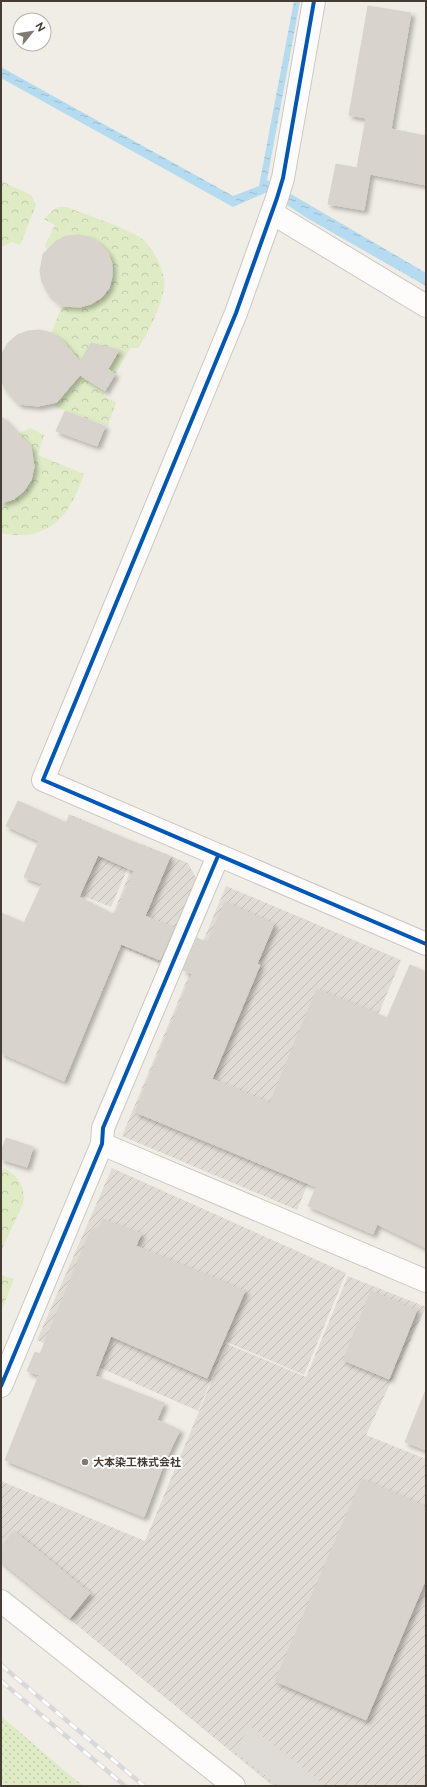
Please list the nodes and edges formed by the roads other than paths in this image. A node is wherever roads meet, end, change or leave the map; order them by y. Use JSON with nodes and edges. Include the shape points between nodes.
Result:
{"nodes":[{"id":1,"x":314,"y":1,"type":"edge"},
{"id":2,"x":277,"y":197,"type":"junction"},
{"id":3,"x":426,"y":306,"type":"edge"},
{"id":4,"x":218,"y":856,"type":"junction"},
{"id":5,"x":426,"y":944,"type":"edge"},
{"id":6,"x":102,"y":1144,"type":"junction"},
{"id":7,"x":426,"y":1281,"type":"edge"},
{"id":8,"x":1,"y":1386,"type":"edge"},
{"id":9,"x":1,"y":1600,"type":"edge"},
{"id":10,"x":234,"y":1786,"type":"edge"}],
"edges":[{"from":1,"to":2,"type":"street"},
{"from":2,"to":3,"type":"street"},
{"from":2,"to":4,"type":"street","via":[[236,313],[43,780]]},
{"from":4,"to":5,"type":"street"},
{"from":4,"to":6,"type":"street","via":[[103,1128]]},
{"from":6,"to":7,"type":"street"},
{"from":6,"to":8,"type":"street"},
{"from":9,"to":10,"type":"street"}]}
